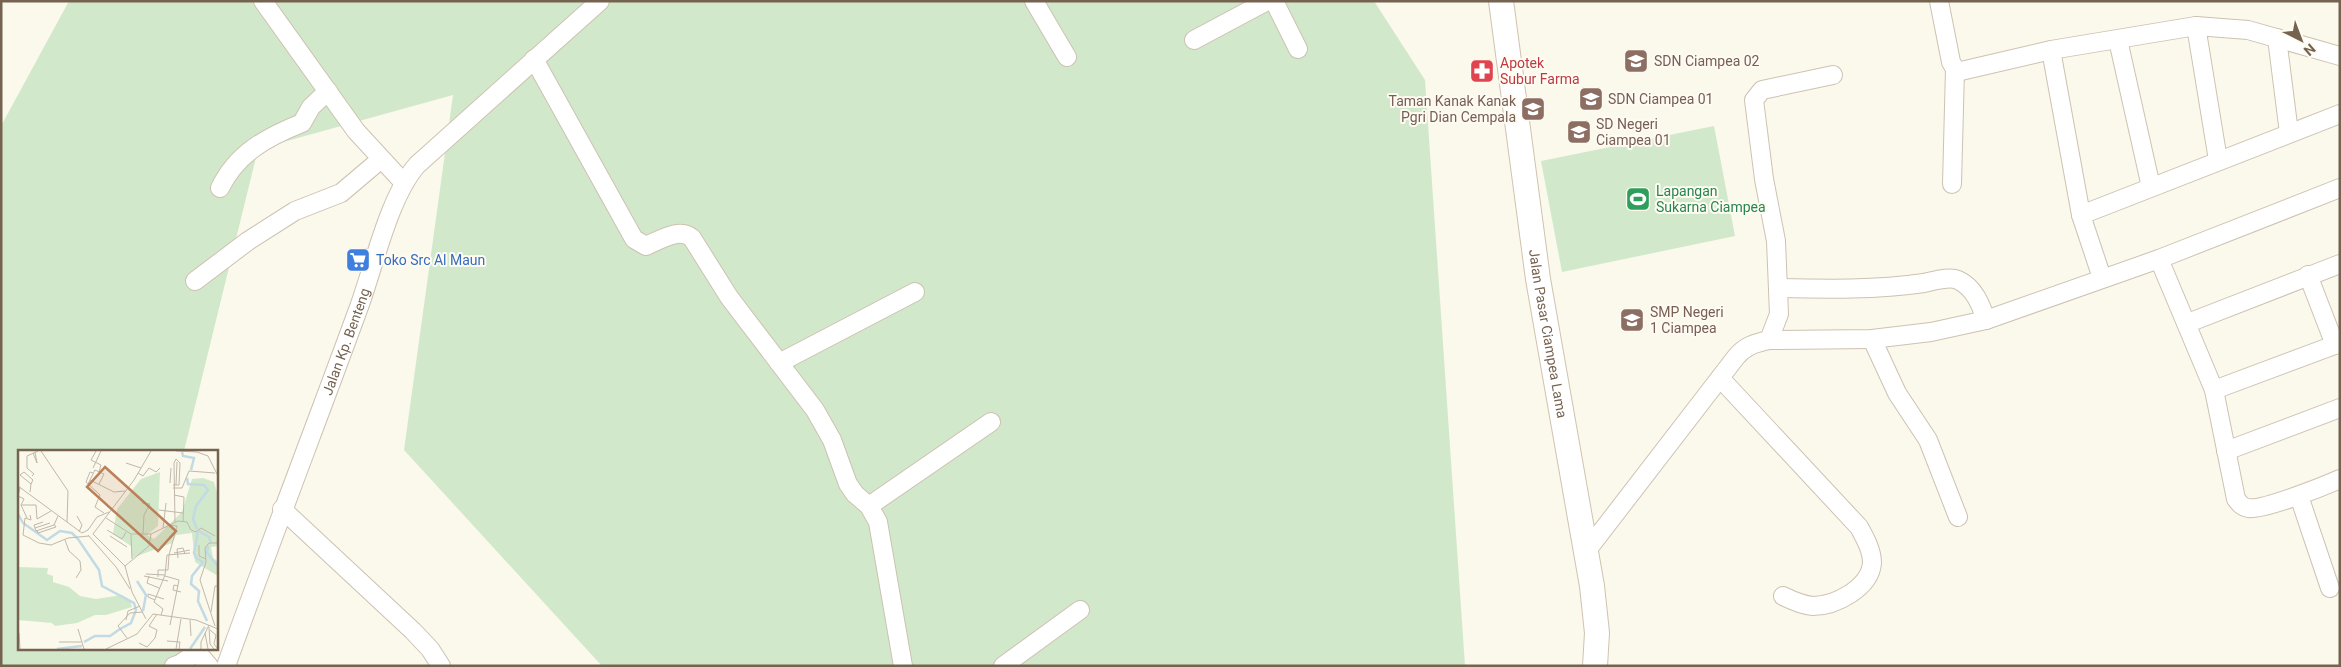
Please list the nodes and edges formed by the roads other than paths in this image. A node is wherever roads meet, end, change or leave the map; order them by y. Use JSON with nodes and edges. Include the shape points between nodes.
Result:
{"nodes":[{"id":1,"x":263,"y":1,"type":"edge"},
{"id":2,"x":600,"y":1,"type":"edge"},
{"id":3,"x":1267,"y":1,"type":"edge"},
{"id":4,"x":1274,"y":1,"type":"edge"},
{"id":5,"x":1501,"y":1,"type":"edge"},
{"id":6,"x":1939,"y":1,"type":"edge"},
{"id":7,"x":1039,"y":3,"type":"edge"},
{"id":8,"x":2196,"y":26,"type":"junction"},
{"id":9,"x":2277,"y":38,"type":"junction"},
{"id":10,"x":1194,"y":40,"type":"dead end"},
{"id":11,"x":2118,"y":40,"type":"junction"},
{"id":12,"x":1298,"y":49,"type":"dead end"},
{"id":13,"x":2051,"y":50,"type":"junction"},
{"id":14,"x":1067,"y":56,"type":"dead end"},
{"id":15,"x":2340,"y":56,"type":"edge"},
{"id":16,"x":534,"y":59,"type":"junction"},
{"id":17,"x":1955,"y":70,"type":"junction"},
{"id":18,"x":1833,"y":75,"type":"dead end"},
{"id":19,"x":328,"y":91,"type":"junction"},
{"id":20,"x":2340,"y":114,"type":"edge"},
{"id":21,"x":2290,"y":133,"type":"junction"},
{"id":22,"x":380,"y":160,"type":"junction"},
{"id":23,"x":2218,"y":160,"type":"junction"},
{"id":24,"x":402,"y":182,"type":"junction"},
{"id":25,"x":1952,"y":184,"type":"dead end"},
{"id":26,"x":2151,"y":187,"type":"junction"},
{"id":27,"x":220,"y":188,"type":"dead end"},
{"id":28,"x":2340,"y":188,"type":"edge"},
{"id":29,"x":2081,"y":215,"type":"junction"},
{"id":30,"x":2159,"y":259,"type":"junction"},
{"id":31,"x":2340,"y":264,"type":"edge"},
{"id":32,"x":2308,"y":275,"type":"junction"},
{"id":33,"x":2102,"y":278,"type":"junction"},
{"id":34,"x":195,"y":281,"type":"dead end"},
{"id":35,"x":1778,"y":288,"type":"junction"},
{"id":36,"x":915,"y":292,"type":"dead end"},
{"id":37,"x":1986,"y":320,"type":"junction"},
{"id":38,"x":2188,"y":323,"type":"junction"},
{"id":39,"x":1872,"y":339,"type":"junction"},
{"id":40,"x":1769,"y":340,"type":"junction"},
{"id":41,"x":2337,"y":344,"type":"edge"},
{"id":42,"x":779,"y":363,"type":"junction"},
{"id":43,"x":1720,"y":378,"type":"junction"},
{"id":44,"x":2214,"y":390,"type":"junction"},
{"id":45,"x":2340,"y":408,"type":"edge"},
{"id":46,"x":991,"y":422,"type":"dead end"},
{"id":47,"x":2226,"y":451,"type":"junction"},
{"id":48,"x":2340,"y":479,"type":"edge"},
{"id":49,"x":2299,"y":496,"type":"junction"},
{"id":50,"x":869,"y":506,"type":"junction"},
{"id":51,"x":282,"y":509,"type":"junction"},
{"id":52,"x":1958,"y":517,"type":"dead end"},
{"id":53,"x":1585,"y":553,"type":"junction"},
{"id":54,"x":2330,"y":588,"type":"dead end"},
{"id":55,"x":1783,"y":596,"type":"dead end"},
{"id":56,"x":1080,"y":610,"type":"dead end"},
{"id":57,"x":174,"y":666,"type":"edge"},
{"id":58,"x":209,"y":666,"type":"edge"},
{"id":59,"x":226,"y":666,"type":"edge"},
{"id":60,"x":441,"y":666,"type":"edge"},
{"id":61,"x":903,"y":666,"type":"edge"},
{"id":62,"x":1004,"y":666,"type":"edge"},
{"id":63,"x":1595,"y":666,"type":"edge"}],
"edges":[{"from":1,"to":19,"type":"street"},
{"from":2,"to":16,"type":"street","name":"Jalan Kp. Benteng"},
{"from":3,"to":10,"type":"street"},
{"from":4,"to":12,"type":"street"},
{"from":5,"to":53,"type":"main road","name":"Jalan Pasar Ciampea Lama","via":[[1538,279]]},
{"from":6,"to":17,"type":"street"},
{"from":7,"to":14,"type":"street"},
{"from":8,"to":9,"type":"street","via":[[2248,30]]},
{"from":8,"to":11,"type":"street"},
{"from":8,"to":23,"type":"street"},
{"from":9,"to":15,"type":"street"},
{"from":9,"to":21,"type":"street"},
{"from":11,"to":13,"type":"street"},
{"from":11,"to":26,"type":"street"},
{"from":13,"to":17,"type":"street","via":[[1969,70]]},
{"from":13,"to":29,"type":"street"},
{"from":16,"to":24,"type":"street","name":"Jalan Kp. Benteng","via":[[417,164]]},
{"from":16,"to":42,"type":"street","via":[[634,239],[646,246],[680,232],[686,233]]},
{"from":17,"to":25,"type":"street"},
{"from":18,"to":35,"type":"street","via":[[1762,90],[1754,100],[1776,241]]},
{"from":19,"to":22,"type":"street"},
{"from":19,"to":27,"type":"street","via":[[311,107],[302,123],[283,129],[250,151],[227,173]]},
{"from":20,"to":21,"type":"street"},
{"from":21,"to":23,"type":"street"},
{"from":22,"to":24,"type":"street"},
{"from":22,"to":34,"type":"street","via":[[341,193],[295,211]]},
{"from":23,"to":26,"type":"street"},
{"from":24,"to":51,"type":"street","name":"Jalan Kp. Benteng","via":[[359,307]]},
{"from":26,"to":29,"type":"street"},
{"from":28,"to":30,"type":"street"},
{"from":29,"to":33,"type":"street"},
{"from":30,"to":33,"type":"street"},
{"from":30,"to":38,"type":"street"},
{"from":31,"to":32,"type":"street"},
{"from":32,"to":38,"type":"street"},
{"from":32,"to":41,"type":"street"},
{"from":33,"to":37,"type":"street"},
{"from":35,"to":37,"type":"street","via":[[1894,287],[1956,279],[1976,296]]},
{"from":35,"to":40,"type":"street","via":[[1779,314]]},
{"from":36,"to":42,"type":"street"},
{"from":37,"to":39,"type":"street","via":[[1931,332]]},
{"from":38,"to":44,"type":"street"},
{"from":39,"to":40,"type":"street"},
{"from":39,"to":52,"type":"street","via":[[1897,392],[1928,440]]},
{"from":40,"to":43,"type":"street","via":[[1743,349]]},
{"from":41,"to":44,"type":"street"},
{"from":42,"to":50,"type":"street","via":[[826,426],[848,484]]},
{"from":43,"to":53,"type":"street"},
{"from":43,"to":55,"type":"street","via":[[1854,521],[1867,540],[1871,569],[1850,593],[1838,600],[1814,606]]},
{"from":44,"to":47,"type":"street"},
{"from":45,"to":47,"type":"street"},
{"from":46,"to":50,"type":"street"},
{"from":47,"to":49,"type":"street","via":[[2236,500],[2242,506],[2250,509]]},
{"from":48,"to":49,"type":"street"},
{"from":49,"to":54,"type":"street"},
{"from":50,"to":61,"type":"street","via":[[878,522]]},
{"from":51,"to":59,"type":"street","name":"Jalan Kp. Benteng"},
{"from":51,"to":60,"type":"street","via":[[413,632]]},
{"from":53,"to":63,"type":"main road","name":"Jalan Pasar Ciampea Lama","via":[[1595,609]]},
{"from":56,"to":62,"type":"street"},
{"from":57,"to":58,"type":"street","via":[[197,652]]}]}
